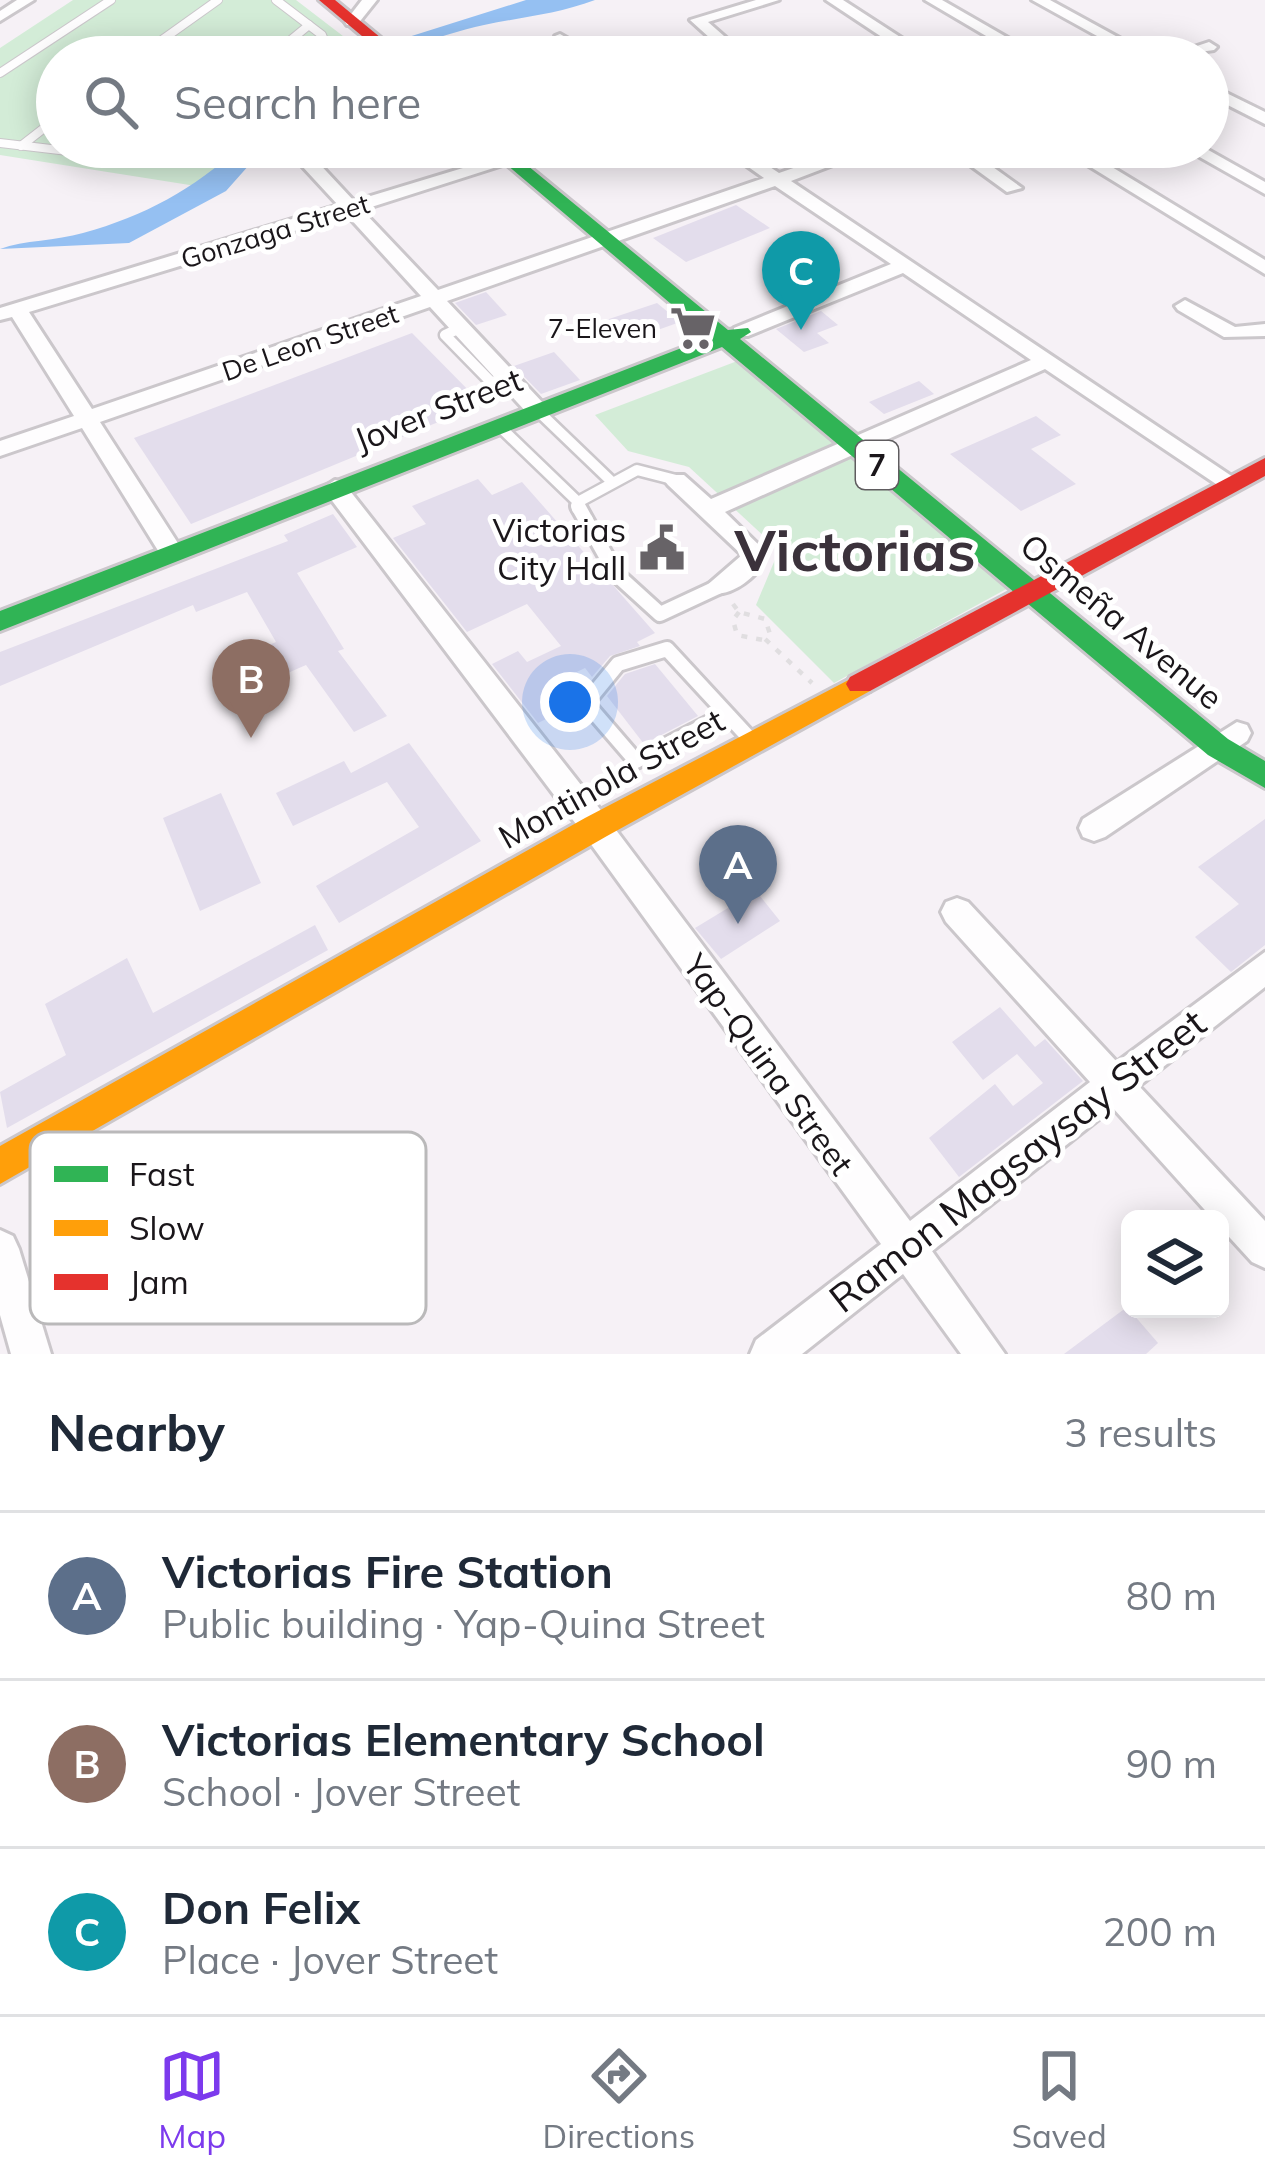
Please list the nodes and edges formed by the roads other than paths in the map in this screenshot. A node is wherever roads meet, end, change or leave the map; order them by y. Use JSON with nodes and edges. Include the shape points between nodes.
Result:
{"nodes":[{"id":1,"x":27,"y":0,"type":"edge"},
{"id":2,"x":111,"y":0,"type":"edge"},
{"id":3,"x":218,"y":0,"type":"edge"},
{"id":4,"x":277,"y":0,"type":"edge"},
{"id":5,"x":326,"y":0,"type":"edge"},
{"id":6,"x":772,"y":0,"type":"edge"},
{"id":7,"x":833,"y":0,"type":"edge"},
{"id":8,"x":932,"y":0,"type":"edge"},
{"id":9,"x":1040,"y":0,"type":"edge"},
{"id":10,"x":0,"y":17,"type":"edge"},
{"id":11,"x":309,"y":25,"type":"junction"},
{"id":12,"x":376,"y":34,"type":"edge"},
{"id":13,"x":56,"y":36,"type":"edge"},
{"id":14,"x":167,"y":36,"type":"edge"},
{"id":15,"x":296,"y":36,"type":"edge"},
{"id":16,"x":320,"y":36,"type":"edge"},
{"id":17,"x":716,"y":36,"type":"edge"},
{"id":18,"x":890,"y":36,"type":"edge"},
{"id":19,"x":996,"y":36,"type":"edge"},
{"id":20,"x":1107,"y":36,"type":"edge"},
{"id":21,"x":36,"y":49,"type":"edge"},
{"id":22,"x":0,"y":73,"type":"edge"},
{"id":23,"x":1229,"y":100,"type":"edge"},
{"id":24,"x":1265,"y":119,"type":"edge"},
{"id":25,"x":36,"y":134,"type":"edge"},
{"id":26,"x":0,"y":143,"type":"edge"},
{"id":27,"x":21,"y":146,"type":"junction"},
{"id":28,"x":36,"y":148,"type":"edge"},
{"id":29,"x":313,"y":168,"type":"edge"},
{"id":30,"x":469,"y":168,"type":"edge"},
{"id":31,"x":538,"y":168,"type":"edge"},
{"id":32,"x":759,"y":168,"type":"edge"},
{"id":33,"x":811,"y":168,"type":"edge"},
{"id":34,"x":984,"y":168,"type":"edge"},
{"id":35,"x":1101,"y":168,"type":"edge"},
{"id":36,"x":1228,"y":168,"type":"edge"},
{"id":37,"x":776,"y":180,"type":"junction"},
{"id":38,"x":1012,"y":188,"type":"dead end"},
{"id":39,"x":1265,"y":189,"type":"edge"},
{"id":40,"x":350,"y":209,"type":"junction"},
{"id":41,"x":613,"y":237,"type":"junction"},
{"id":42,"x":903,"y":266,"type":"junction"},
{"id":43,"x":1265,"y":268,"type":"edge"},
{"id":44,"x":436,"y":299,"type":"junction"},
{"id":45,"x":1185,"y":306,"type":"dead end"},
{"id":46,"x":9,"y":311,"type":"edge"},
{"id":47,"x":1265,"y":330,"type":"edge"},
{"id":48,"x":733,"y":335,"type":"junction"},
{"id":49,"x":1046,"y":362,"type":"junction"},
{"id":50,"x":536,"y":409,"type":"junction"},
{"id":51,"x":90,"y":417,"type":"junction"},
{"id":52,"x":497,"y":424,"type":"junction"},
{"id":53,"x":860,"y":440,"type":"junction"},
{"id":54,"x":0,"y":449,"type":"edge"},
{"id":55,"x":1265,"y":466,"type":"edge"},
{"id":56,"x":676,"y":480,"type":"joint"},
{"id":57,"x":611,"y":481,"type":"junction"},
{"id":58,"x":1230,"y":483,"type":"junction"},
{"id":59,"x":334,"y":488,"type":"junction"},
{"id":60,"x":578,"y":502,"type":"junction"},
{"id":61,"x":707,"y":509,"type":"junction"},
{"id":62,"x":171,"y":551,"type":"junction"},
{"id":63,"x":1038,"y":585,"type":"junction"},
{"id":64,"x":718,"y":586,"type":"joint"},
{"id":65,"x":0,"y":621,"type":"edge"},
{"id":66,"x":725,"y":715,"type":"junction"},
{"id":67,"x":1228,"y":740,"type":"junction"},
{"id":68,"x":752,"y":741,"type":"junction"},
{"id":69,"x":1265,"y":759,"type":"edge"},
{"id":70,"x":1265,"y":776,"type":"edge"},
{"id":71,"x":596,"y":826,"type":"junction"},
{"id":72,"x":1094,"y":828,"type":"dead end"},
{"id":73,"x":957,"y":912,"type":"dead end"},
{"id":74,"x":1263,"y":973,"type":"edge"},
{"id":75,"x":1111,"y":1083,"type":"junction"},
{"id":76,"x":60,"y":1132,"type":"edge"},
{"id":77,"x":30,"y":1149,"type":"edge"},
{"id":78,"x":0,"y":1166,"type":"edge"},
{"id":79,"x":903,"y":1247,"type":"junction"},
{"id":80,"x":0,"y":1249,"type":"edge"},
{"id":81,"x":1265,"y":1249,"type":"edge"},
{"id":82,"x":31,"y":1354,"type":"edge"},
{"id":83,"x":770,"y":1354,"type":"edge"},
{"id":84,"x":985,"y":1354,"type":"edge"}],
"edges":[{"from":1,"to":10,"type":"street"},
{"from":2,"to":13,"type":"lane"},
{"from":3,"to":14,"type":"lane"},
{"from":4,"to":11,"type":"lane"},
{"from":5,"to":12,"type":"street"},
{"from":6,"to":17,"type":"street","via":[[692,15]]},
{"from":7,"to":18,"type":"street"},
{"from":8,"to":19,"type":"street"},
{"from":9,"to":20,"type":"street"},
{"from":11,"to":15,"type":"lane"},
{"from":11,"to":16,"type":"lane"},
{"from":21,"to":22,"type":"lane"},
{"from":23,"to":24,"type":"street"},
{"from":25,"to":27,"type":"lane"},
{"from":26,"to":27,"type":"lane"},
{"from":27,"to":28,"type":"lane"},
{"from":29,"to":40,"type":"street"},
{"from":30,"to":40,"type":"street","name":"Gonzaga Street"},
{"from":31,"to":41,"type":"street","name":"Osmeña Avenue","number":"7"},
{"from":32,"to":37,"type":"street"},
{"from":33,"to":37,"type":"street","name":"De Leon Street"},
{"from":34,"to":38,"type":"street"},
{"from":35,"to":43,"type":"street"},
{"from":36,"to":39,"type":"street"},
{"from":37,"to":41,"type":"street","name":"De Leon Street"},
{"from":37,"to":42,"type":"street"},
{"from":40,"to":44,"type":"street"},
{"from":40,"to":46,"type":"street","name":"Gonzaga Street"},
{"from":41,"to":44,"type":"street","name":"De Leon Street"},
{"from":41,"to":48,"type":"street","name":"Osmeña Avenue","number":"7"},
{"from":42,"to":48,"type":"street","name":"Jover Street"},
{"from":42,"to":49,"type":"street"},
{"from":44,"to":50,"type":"street"},
{"from":44,"to":51,"type":"street","name":"De Leon Street"},
{"from":45,"to":47,"type":"street","via":[[1231,333]]},
{"from":46,"to":51,"type":"street"},
{"from":48,"to":50,"type":"street","name":"Jover Street"},
{"from":48,"to":53,"type":"street","name":"Osmeña Avenue","number":"7"},
{"from":49,"to":53,"type":"street"},
{"from":49,"to":58,"type":"street"},
{"from":50,"to":52,"type":"street","name":"Jover Street"},
{"from":50,"to":57,"type":"lane"},
{"from":51,"to":54,"type":"street","name":"De Leon Street"},
{"from":51,"to":62,"type":"street"},
{"from":52,"to":59,"type":"street","name":"Jover Street"},
{"from":52,"to":60,"type":"lane"},
{"from":53,"to":61,"type":"street"},
{"from":53,"to":63,"type":"street","name":"Osmeña Avenue","number":"7"},
{"from":55,"to":58,"type":"street","name":"Montinola Street"},
{"from":56,"to":57,"type":"lane","via":[[647,469]]},
{"from":56,"to":61,"type":"street"},
{"from":57,"to":60,"type":"lane"},
{"from":58,"to":63,"type":"street","name":"Montinola Street"},
{"from":59,"to":62,"type":"street","name":"Jover Street"},
{"from":59,"to":71,"type":"street","name":"Yap-Quina Street"},
{"from":60,"to":64,"type":"lane","via":[[616,574],[660,614]]},
{"from":61,"to":64,"type":"street","via":[[755,553],[752,564]]},
{"from":62,"to":65,"type":"street","name":"Jover Street"},
{"from":63,"to":67,"type":"street","name":"Osmeña Avenue","number":"7"},
{"from":63,"to":68,"type":"street","name":"Montinola Street"},
{"from":66,"to":66,"type":"lane","via":[[667,649],[602,675],[586,703],[635,761]]},
{"from":66,"to":68,"type":"lane"},
{"from":67,"to":69,"type":"street","name":"Osmeña Avenue","number":"7"},
{"from":67,"to":70,"type":"street","name":"Osmeña Avenue","number":"7"},
{"from":67,"to":72,"type":"street"},
{"from":68,"to":71,"type":"street","name":"Montinola Street"},
{"from":71,"to":76,"type":"street","name":"Montinola Street"},
{"from":71,"to":79,"type":"street","name":"Yap-Quina Street"},
{"from":73,"to":75,"type":"street"},
{"from":74,"to":75,"type":"street","name":"Ramon Magsaysay Street"},
{"from":75,"to":79,"type":"street","name":"Ramon Magsaysay Street"},
{"from":75,"to":81,"type":"street"},
{"from":77,"to":78,"type":"street","name":"Montinola Street"},
{"from":79,"to":83,"type":"street","name":"Ramon Magsaysay Street"},
{"from":79,"to":84,"type":"street","name":"Yap-Quina Street"},
{"from":80,"to":82,"type":"street"}]}
